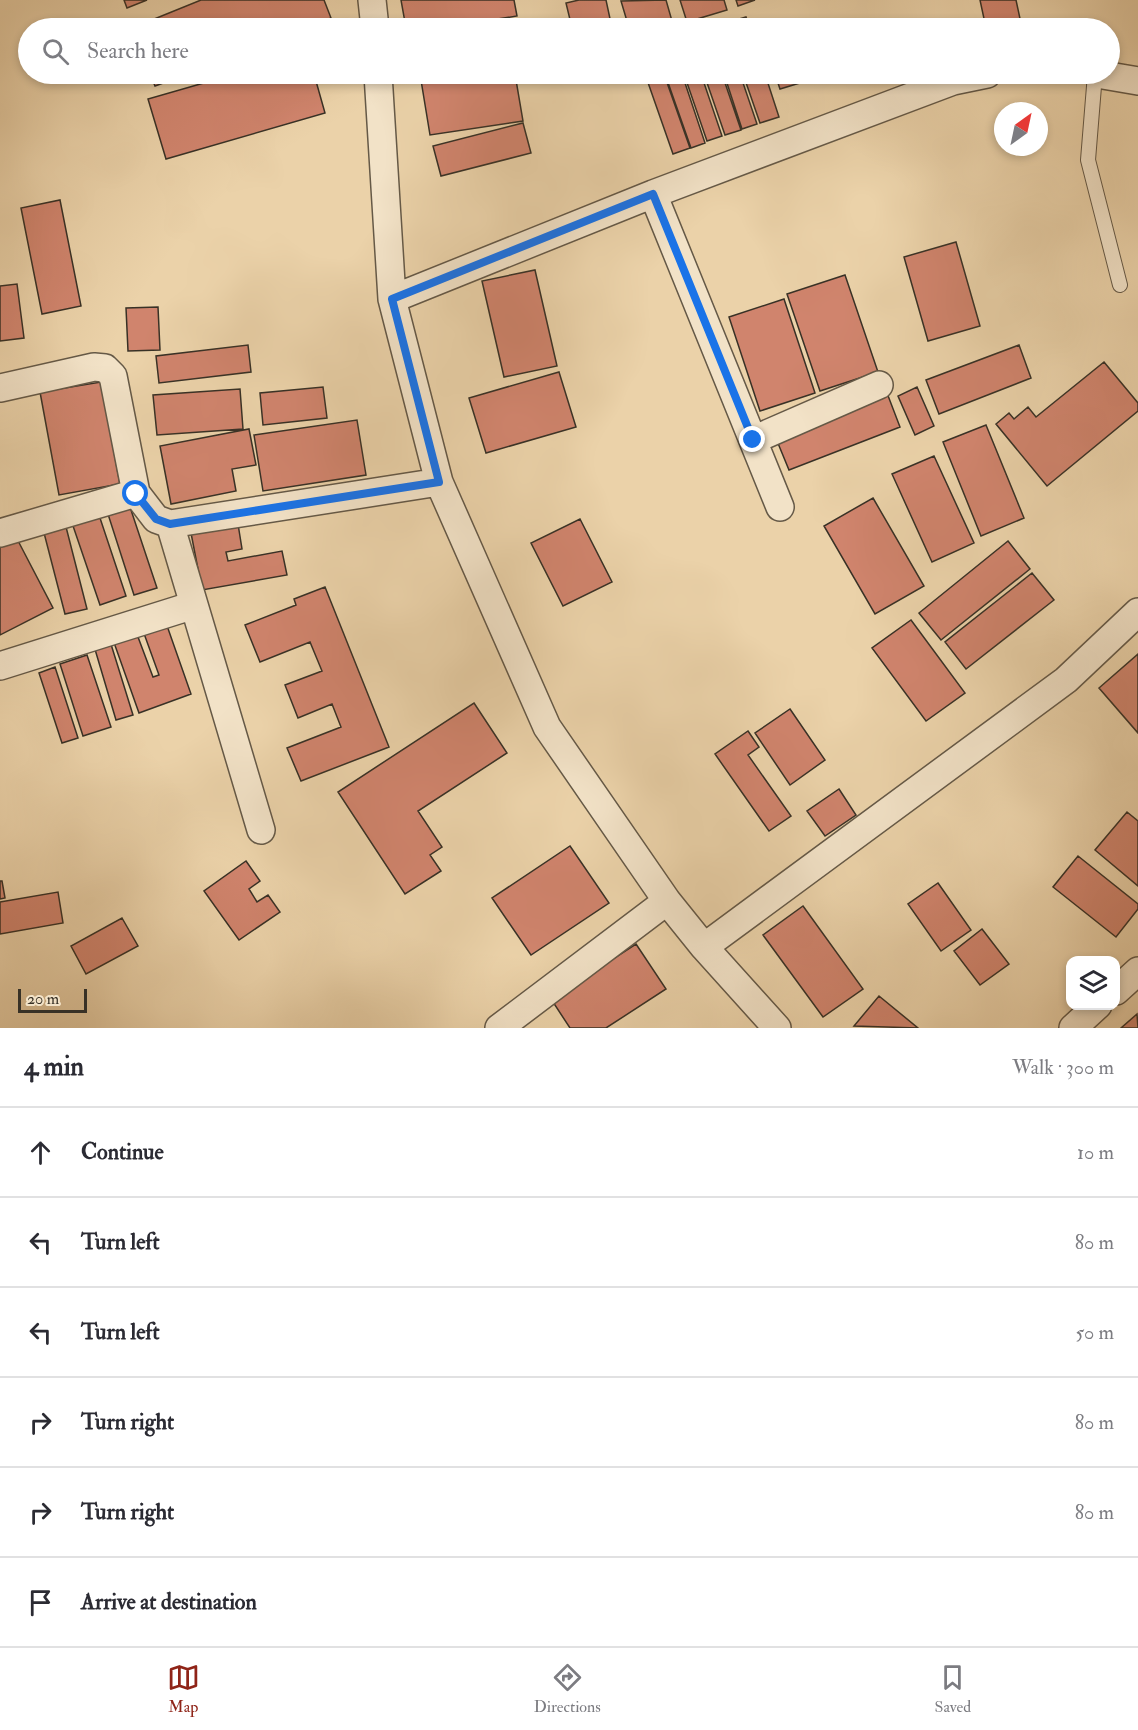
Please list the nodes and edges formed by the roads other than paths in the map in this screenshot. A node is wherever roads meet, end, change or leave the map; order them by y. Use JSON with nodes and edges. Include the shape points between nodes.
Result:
{"nodes":[{"id":1,"x":372,"y":0,"type":"edge"},
{"id":2,"x":374,"y":18,"type":"edge"},
{"id":3,"x":1120,"y":78,"type":"edge"},
{"id":4,"x":1138,"y":81,"type":"edge"},
{"id":5,"x":379,"y":84,"type":"edge"},
{"id":6,"x":945,"y":84,"type":"edge"},
{"id":7,"x":1095,"y":84,"type":"edge"},
{"id":8,"x":653,"y":194,"type":"junction"},
{"id":9,"x":1120,"y":285,"type":"dead end"},
{"id":10,"x":392,"y":299,"type":"junction"},
{"id":11,"x":879,"y":385,"type":"dead end"},
{"id":12,"x":0,"y":388,"type":"edge"},
{"id":13,"x":753,"y":440,"type":"junction"},
{"id":14,"x":439,"y":482,"type":"junction"},
{"id":15,"x":136,"y":494,"type":"junction"},
{"id":16,"x":780,"y":507,"type":"dead end"},
{"id":17,"x":170,"y":524,"type":"junction"},
{"id":18,"x":0,"y":533,"type":"edge"},
{"id":19,"x":194,"y":605,"type":"junction"},
{"id":20,"x":1138,"y":612,"type":"edge"},
{"id":21,"x":0,"y":666,"type":"edge"},
{"id":22,"x":261,"y":830,"type":"dead end"},
{"id":23,"x":667,"y":901,"type":"junction"},
{"id":24,"x":704,"y":947,"type":"junction"},
{"id":25,"x":1138,"y":971,"type":"edge"},
{"id":26,"x":1120,"y":987,"type":"edge"},
{"id":27,"x":1092,"y":1010,"type":"edge"},
{"id":28,"x":499,"y":1028,"type":"edge"},
{"id":29,"x":777,"y":1028,"type":"edge"},
{"id":30,"x":1072,"y":1028,"type":"edge"}],
"edges":[{"from":1,"to":2,"type":"street"},
{"from":3,"to":4,"type":"street"},
{"from":5,"to":10,"type":"street"},
{"from":6,"to":8,"type":"street"},
{"from":7,"to":9,"type":"lane","via":[[1088,160]]},
{"from":8,"to":10,"type":"street"},
{"from":8,"to":13,"type":"street"},
{"from":10,"to":14,"type":"street"},
{"from":11,"to":13,"type":"street"},
{"from":12,"to":15,"type":"street","via":[[94,367],[105,368],[117,387]]},
{"from":13,"to":16,"type":"street"},
{"from":14,"to":17,"type":"street"},
{"from":14,"to":23,"type":"street","via":[[547,728]]},
{"from":15,"to":17,"type":"street","via":[[156,519]]},
{"from":15,"to":18,"type":"street"},
{"from":17,"to":19,"type":"street"},
{"from":19,"to":21,"type":"street"},
{"from":19,"to":22,"type":"street"},
{"from":20,"to":24,"type":"street","via":[[1066,680]]},
{"from":23,"to":24,"type":"street"},
{"from":23,"to":28,"type":"street"},
{"from":24,"to":29,"type":"street"},
{"from":25,"to":26,"type":"street"},
{"from":27,"to":30,"type":"street"}]}
